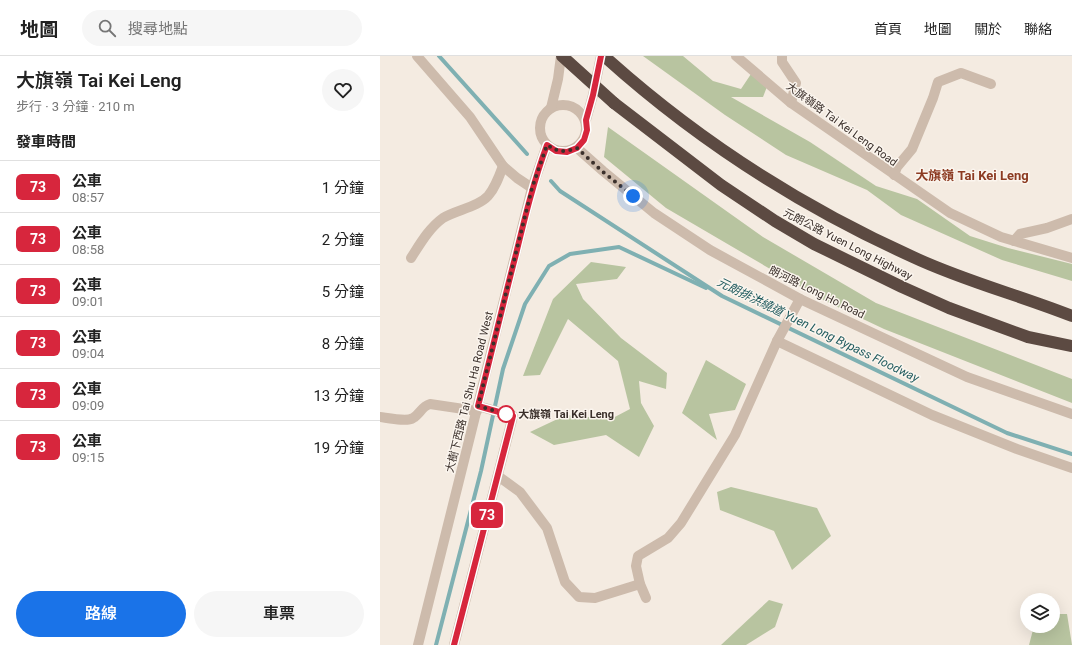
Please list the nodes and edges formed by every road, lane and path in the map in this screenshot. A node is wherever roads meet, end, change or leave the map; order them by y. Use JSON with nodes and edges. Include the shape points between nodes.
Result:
{"nodes":[{"id":1,"x":417,"y":56,"type":"edge"},
{"id":2,"x":562,"y":56,"type":"edge"},
{"id":3,"x":601,"y":56,"type":"edge"},
{"id":4,"x":604,"y":56,"type":"edge"},
{"id":5,"x":736,"y":56,"type":"edge"},
{"id":6,"x":782,"y":56,"type":"edge"},
{"id":7,"x":991,"y":84,"type":"dead end"},
{"id":8,"x":791,"y":104,"type":"junction"},
{"id":9,"x":551,"y":108,"type":"junction"},
{"id":10,"x":586,"y":120,"type":"junction"},
{"id":11,"x":547,"y":145,"type":"junction"},
{"id":12,"x":577,"y":148,"type":"junction"},
{"id":13,"x":503,"y":166,"type":"junction"},
{"id":14,"x":894,"y":175,"type":"junction"},
{"id":15,"x":532,"y":188,"type":"junction"},
{"id":16,"x":1072,"y":219,"type":"edge"},
{"id":17,"x":1014,"y":241,"type":"junction"},
{"id":18,"x":411,"y":258,"type":"dead end"},
{"id":19,"x":1072,"y":258,"type":"edge"},
{"id":20,"x":798,"y":302,"type":"junction"},
{"id":21,"x":1071,"y":315,"type":"edge"},
{"id":22,"x":1028,"y":337,"type":"junction"},
{"id":23,"x":777,"y":341,"type":"junction"},
{"id":24,"x":1072,"y":346,"type":"edge"},
{"id":25,"x":1072,"y":354,"type":"edge"},
{"id":26,"x":477,"y":408,"type":"junction"},
{"id":27,"x":1072,"y":414,"type":"edge"},
{"id":28,"x":380,"y":418,"type":"edge"},
{"id":29,"x":1072,"y":468,"type":"edge"},
{"id":30,"x":498,"y":476,"type":"junction"},
{"id":31,"x":640,"y":584,"type":"junction"},
{"id":32,"x":646,"y":598,"type":"dead end"},
{"id":33,"x":418,"y":645,"type":"edge"},
{"id":34,"x":454,"y":645,"type":"edge"}],
"edges":[{"from":1,"to":13,"type":"street","via":[[470,117]]},
{"from":2,"to":9,"type":"street"},
{"from":2,"to":22,"type":"highway","name":"元朗公路 Yuen Long Highway","bridge":true,"via":[[614,103],[721,185],[775,222],[902,287]]},
{"from":3,"to":10,"type":"street"},
{"from":4,"to":21,"type":"highway","name":"元朗公路 Yuen Long Highway","via":[[641,89],[707,140],[827,214],[914,258]]},
{"from":5,"to":8,"type":"street","name":"大旗嶺路 Tai Kei Leng Road"},
{"from":6,"to":8,"type":"street","via":[[782,62],[796,83]]},
{"from":7,"to":14,"type":"street","via":[[961,73],[938,82],[912,149],[897,167]]},
{"from":8,"to":14,"type":"street","name":"大旗嶺路 Tai Kei Leng Road"},
{"from":9,"to":10,"type":"street","via":[[567,105],[575,108]]},
{"from":9,"to":11,"type":"street","via":[[544,114],[540,123],[541,135]]},
{"from":10,"to":12,"type":"street","via":[[586,135]]},
{"from":11,"to":12,"type":"street","via":[[556,151],[567,152]]},
{"from":11,"to":15,"type":"street","name":"大樹下西路 Tai Shu Ha Road West"},
{"from":12,"to":20,"type":"street","name":"朗河路 Long Ho Road","via":[[654,213],[710,250]]},
{"from":13,"to":15,"type":"street"},
{"from":13,"to":18,"type":"street","via":[[497,183],[487,197],[443,218],[426,235]]},
{"from":14,"to":17,"type":"street","name":"大旗嶺路 Tai Kei Leng Road","via":[[950,213]]},
{"from":15,"to":26,"type":"street","name":"大樹下西路 Tai Shu Ha Road West"},
{"from":16,"to":17,"type":"street","via":[[1020,234]]},
{"from":17,"to":19,"type":"street","name":"大旗嶺路 Tai Kei Leng Road"},
{"from":20,"to":23,"type":"street"},
{"from":20,"to":27,"type":"street","name":"朗河路 Long Ho Road","via":[[967,377]]},
{"from":22,"to":24,"type":"highway","name":"元朗公路 Yuen Long Highway"},
{"from":22,"to":25,"type":"highway"},
{"from":23,"to":29,"type":"street","via":[[932,415]]},
{"from":23,"to":31,"type":"street","via":[[735,435],[681,523],[668,538],[638,556],[636,566]]},
{"from":26,"to":28,"type":"street","via":[[430,404],[408,420]]},
{"from":26,"to":30,"type":"street","via":[[513,416]]},
{"from":26,"to":33,"type":"street","name":"大樹下西路 Tai Shu Ha Road West"},
{"from":30,"to":31,"type":"street","via":[[520,492],[548,528],[565,582],[579,597],[595,598]]},
{"from":30,"to":34,"type":"street"},
{"from":31,"to":32,"type":"street"}]}
